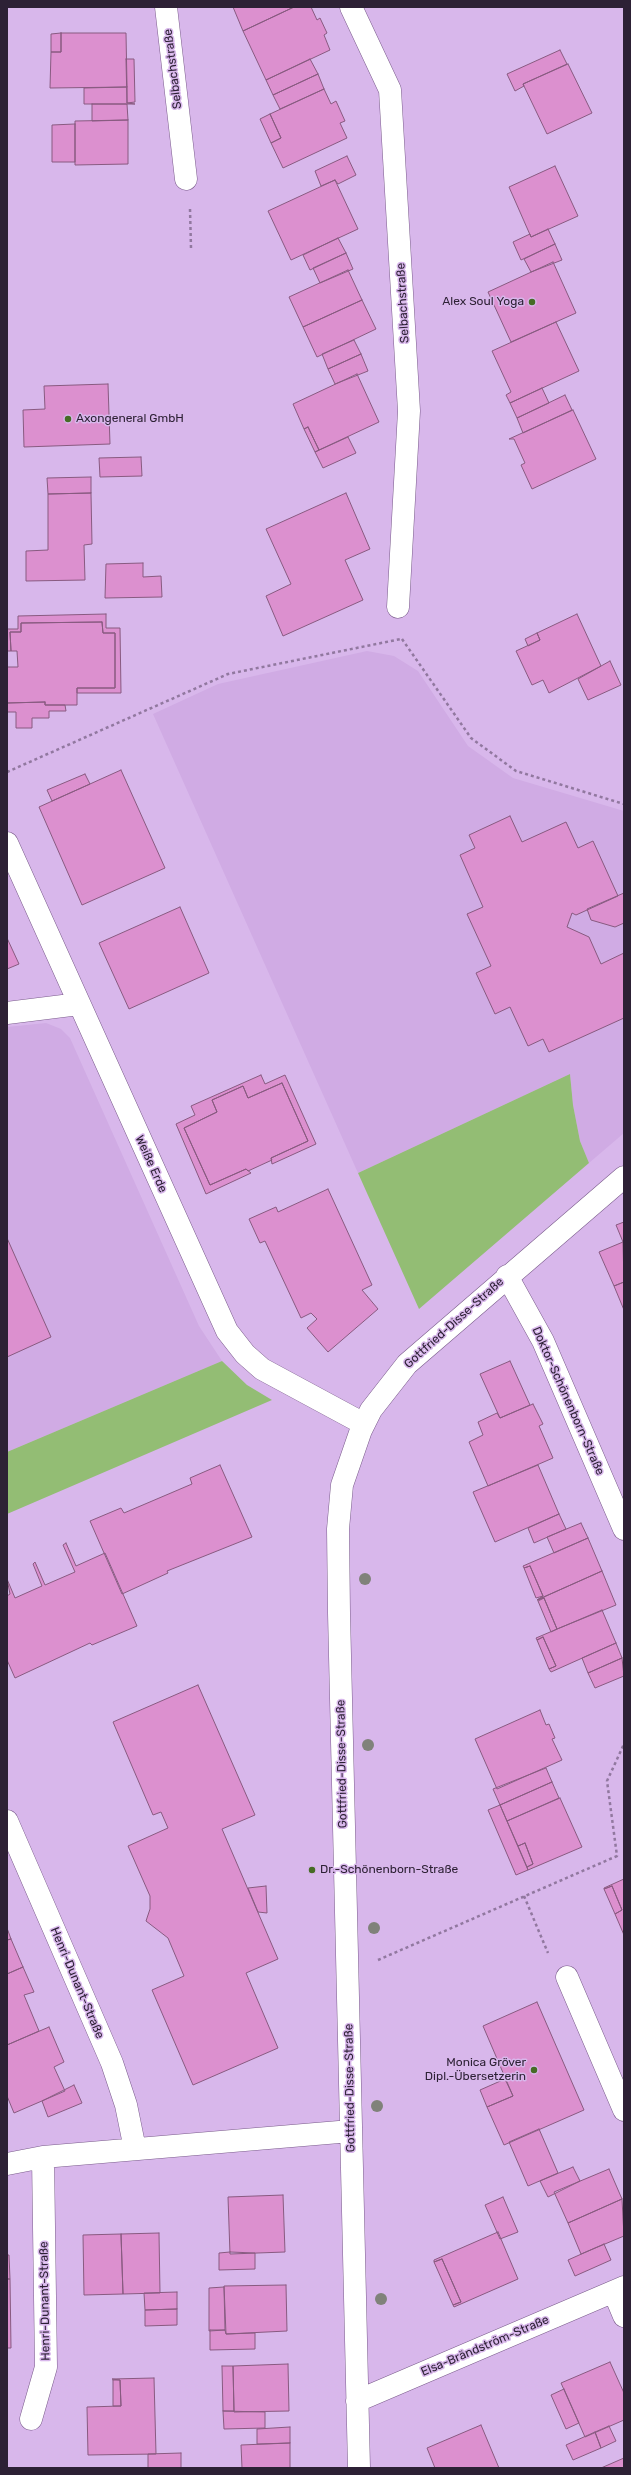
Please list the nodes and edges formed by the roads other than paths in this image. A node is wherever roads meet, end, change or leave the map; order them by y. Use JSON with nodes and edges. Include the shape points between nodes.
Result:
{"nodes":[{"id":1,"x":166,"y":7,"type":"edge"},
{"id":2,"x":352,"y":7,"type":"edge"},
{"id":3,"x":186,"y":179,"type":"road end"},
{"id":4,"x":398,"y":607,"type":"road end"},
{"id":5,"x":7,"y":843,"type":"edge"},
{"id":6,"x":79,"y":1004,"type":"junction"},
{"id":7,"x":7,"y":1013,"type":"edge"},
{"id":8,"x":624,"y":1177,"type":"edge"},
{"id":9,"x":506,"y":1276,"type":"junction"},
{"id":10,"x":364,"y":1424,"type":"junction"},
{"id":11,"x":624,"y":1529,"type":"edge"},
{"id":12,"x":7,"y":1821,"type":"edge"},
{"id":13,"x":566,"y":1977,"type":"road end"},
{"id":14,"x":624,"y":2110,"type":"edge"},
{"id":15,"x":351,"y":2131,"type":"junction"},
{"id":16,"x":135,"y":2149,"type":"junction"},
{"id":17,"x":43,"y":2157,"type":"junction"},
{"id":18,"x":7,"y":2164,"type":"edge"},
{"id":19,"x":619,"y":2289,"type":"edge"},
{"id":20,"x":624,"y":2316,"type":"edge"},
{"id":21,"x":357,"y":2401,"type":"junction"},
{"id":22,"x":31,"y":2419,"type":"dead end"},
{"id":23,"x":359,"y":2468,"type":"edge"}],
"edges":[{"from":1,"to":3,"type":"street","name":"Selbachstraße"},
{"from":2,"to":4,"type":"street","name":"Selbachstraße","via":[[390,90],[409,411]]},
{"from":5,"to":6,"type":"street","name":"Weiße Erde"},
{"from":6,"to":7,"type":"street"},
{"from":6,"to":10,"type":"street","name":"Weiße Erde","via":[[227,1331],[245,1354],[262,1369]]},
{"from":8,"to":9,"type":"street","name":"Gottfried-Disse-Straße"},
{"from":9,"to":10,"type":"street","name":"Gottfried-Disse-Straße","via":[[407,1364],[385,1389]]},
{"from":9,"to":11,"type":"street","name":"Doktor-Schönenborn-Straße","via":[[543,1341]]},
{"from":10,"to":15,"type":"street","name":"Gottfried-Disse-Straße","via":[[342,1485],[338,1529]]},
{"from":12,"to":16,"type":"street","name":"Henri-Dunant-Straße","via":[[112,2063],[126,2105]]},
{"from":13,"to":14,"type":"street"},
{"from":15,"to":16,"type":"street"},
{"from":15,"to":21,"type":"street","name":"Gottfried-Disse-Straße"},
{"from":16,"to":17,"type":"street"},
{"from":17,"to":18,"type":"street"},
{"from":17,"to":22,"type":"street","name":"Henri-Dunant-Straße","via":[[46,2367]]},
{"from":19,"to":20,"type":"street","name":"Elsa-Brändström-Straße"},
{"from":19,"to":21,"type":"street","name":"Elsa-Brändström-Straße"},
{"from":21,"to":23,"type":"street","name":"Gottfried-Disse-Straße"}]}
